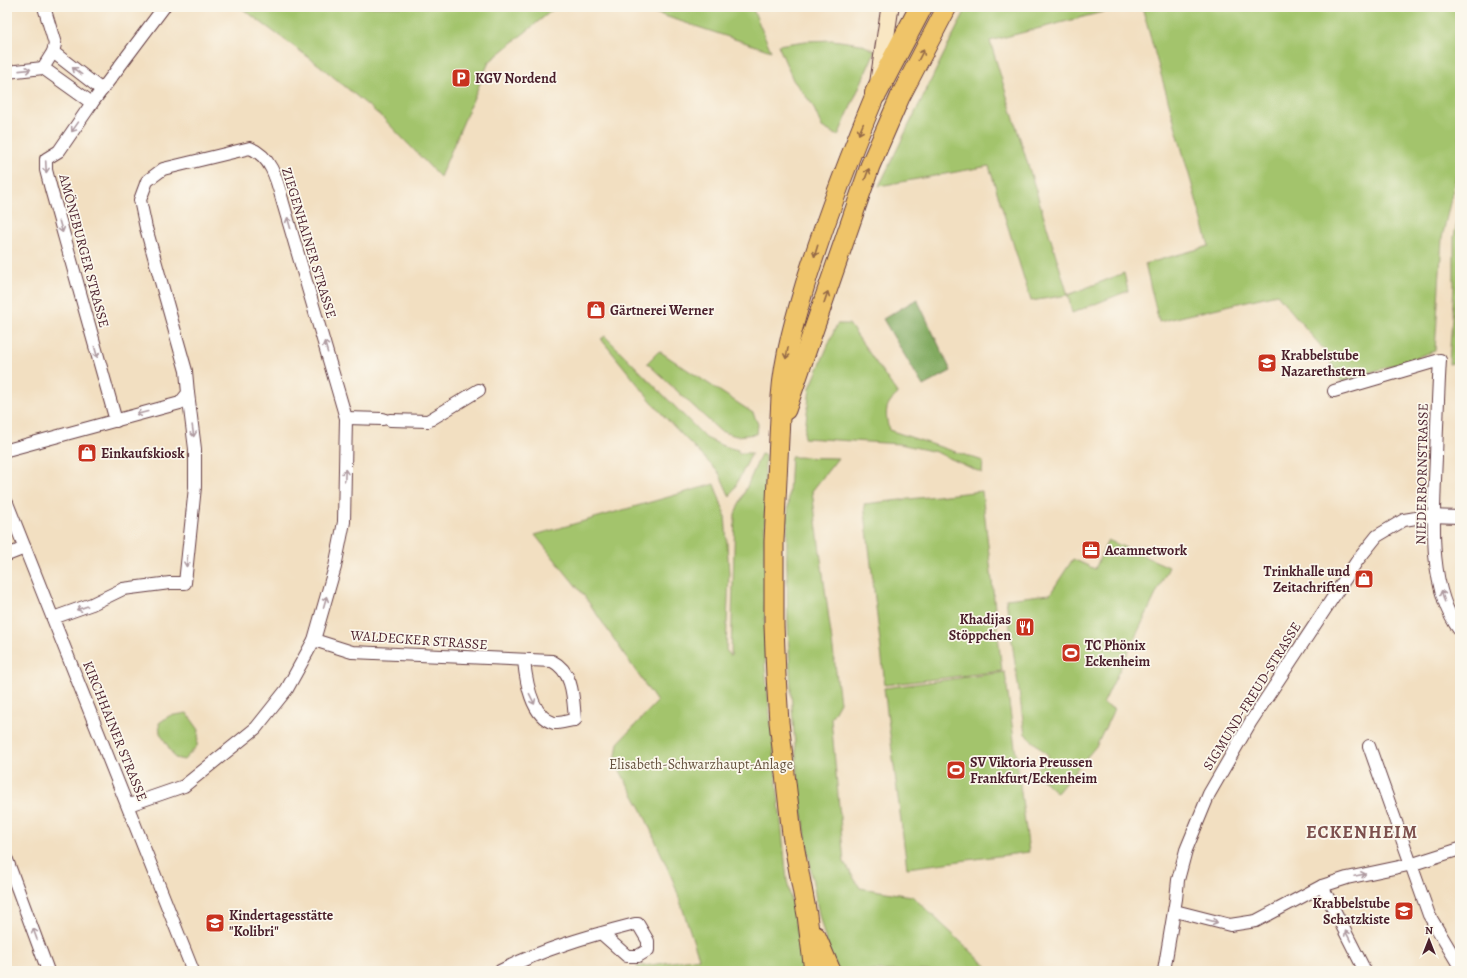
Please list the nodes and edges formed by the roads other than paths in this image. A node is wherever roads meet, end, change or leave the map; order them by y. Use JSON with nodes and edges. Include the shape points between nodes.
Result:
{"nodes":[{"id":1,"x":44,"y":7,"type":"edge"},
{"id":2,"x":164,"y":7,"type":"edge"},
{"id":3,"x":890,"y":7,"type":"edge"},
{"id":4,"x":921,"y":7,"type":"edge"},
{"id":5,"x":947,"y":7,"type":"edge"},
{"id":6,"x":53,"y":52,"type":"junction"},
{"id":7,"x":43,"y":68,"type":"junction"},
{"id":8,"x":7,"y":72,"type":"edge"},
{"id":9,"x":102,"y":90,"type":"junction"},
{"id":10,"x":876,"y":93,"type":"junction"},
{"id":11,"x":92,"y":103,"type":"junction"},
{"id":12,"x":480,"y":390,"type":"dead end"},
{"id":13,"x":1334,"y":391,"type":"dead end"},
{"id":14,"x":188,"y":393,"type":"junction"},
{"id":15,"x":346,"y":418,"type":"junction"},
{"id":16,"x":116,"y":421,"type":"junction"},
{"id":17,"x":780,"y":426,"type":"junction"},
{"id":18,"x":7,"y":450,"type":"edge"},
{"id":19,"x":7,"y":503,"type":"edge"},
{"id":20,"x":1433,"y":516,"type":"junction"},
{"id":21,"x":1460,"y":517,"type":"edge"},
{"id":22,"x":25,"y":548,"type":"junction"},
{"id":23,"x":7,"y":555,"type":"edge"},
{"id":24,"x":53,"y":618,"type":"junction"},
{"id":25,"x":1460,"y":631,"type":"edge"},
{"id":26,"x":314,"y":640,"type":"junction"},
{"id":27,"x":524,"y":661,"type":"junction"},
{"id":28,"x":1369,"y":746,"type":"dead end"},
{"id":29,"x":129,"y":805,"type":"junction"},
{"id":30,"x":1460,"y":849,"type":"edge"},
{"id":31,"x":7,"y":860,"type":"edge"},
{"id":32,"x":1412,"y":864,"type":"junction"},
{"id":33,"x":1322,"y":886,"type":"junction"},
{"id":34,"x":1175,"y":911,"type":"junction"},
{"id":35,"x":807,"y":915,"type":"junction"},
{"id":36,"x":600,"y":933,"type":"dead end"},
{"id":37,"x":1458,"y":961,"type":"edge"},
{"id":38,"x":48,"y":971,"type":"edge"},
{"id":39,"x":193,"y":971,"type":"edge"},
{"id":40,"x":500,"y":971,"type":"edge"},
{"id":41,"x":814,"y":971,"type":"edge"},
{"id":42,"x":832,"y":971,"type":"edge"},
{"id":43,"x":1164,"y":971,"type":"edge"},
{"id":44,"x":1365,"y":971,"type":"edge"}],
"edges":[{"from":1,"to":6,"type":"street","via":[[55,44]]},
{"from":2,"to":9,"type":"street"},
{"from":3,"to":10,"type":"main road"},
{"from":4,"to":10,"type":"highway"},
{"from":17,"to":5,"type":"main road","one_way":true,"via":[[870,166],[900,97]]},
{"from":6,"to":7,"type":"street"},
{"from":9,"to":6,"type":"street","one_way":true},
{"from":8,"to":7,"type":"street","one_way":true},
{"from":7,"to":11,"type":"street"},
{"from":9,"to":11,"type":"street"},
{"from":10,"to":17,"type":"main road","one_way":true,"via":[[823,229],[796,315],[782,376]]},
{"from":11,"to":16,"type":"street","name":"AMÖNEBURGER STRASSE","one_way":true,"via":[[59,151],[46,159],[46,170]]},
{"from":12,"to":15,"type":"street","via":[[428,420]]},
{"from":13,"to":20,"type":"street","name":"NIEDERBORNSTRASSE","via":[[1440,360]]},
{"from":15,"to":14,"type":"street","name":"ZIEGENHAINER STRASSE","one_way":true,"via":[[273,171],[261,153],[250,148],[163,169],[147,180],[140,200],[186,372]]},
{"from":14,"to":16,"type":"street","one_way":true,"via":[[180,403]]},
{"from":14,"to":24,"type":"street","name":"ZIEGENHAINER STRASSE","one_way":true,"via":[[195,449],[195,479],[185,583],[123,589]]},
{"from":26,"to":15,"type":"street","name":"ZIEGENHAINER STRASSE","one_way":true,"via":[[335,567],[344,522]]},
{"from":16,"to":18,"type":"street"},
{"from":17,"to":35,"type":"main road","via":[[774,541],[776,668],[792,834]]},
{"from":19,"to":22,"type":"street","name":"KIRCHHAINER STRASSE"},
{"from":20,"to":21,"type":"street","name":"SIGMUND-FREUD-STRASSE"},
{"from":25,"to":20,"type":"street","name":"NIEDERBORNSTRASSE","one_way":true,"via":[[1448,611],[1442,594],[1432,538]]},
{"from":20,"to":34,"type":"street","name":"SIGMUND-FREUD-STRASSE","via":[[1404,520],[1377,536],[1319,617],[1250,723],[1209,794],[1186,850],[1178,880]]},
{"from":22,"to":23,"type":"street"},
{"from":22,"to":24,"type":"street","name":"KIRCHHAINER STRASSE"},
{"from":24,"to":29,"type":"street","name":"KIRCHHAINER STRASSE"},
{"from":26,"to":27,"type":"street","name":"WALDECKER STRASSE","via":[[352,652]]},
{"from":26,"to":29,"type":"street","name":"ZIEGENHAINER STRASSE","via":[[287,689],[256,728],[184,786]]},
{"from":27,"to":27,"type":"street","name":"WALDECKER STRASSE","one_way":true,"via":[[528,689],[540,714],[554,723],[575,720],[571,684],[560,665],[552,661]]},
{"from":28,"to":32,"type":"street"},
{"from":29,"to":39,"type":"street","name":"KIRCHHAINER STRASSE"},
{"from":30,"to":32,"type":"street"},
{"from":38,"to":31,"type":"street","one_way":true},
{"from":33,"to":32,"type":"street","one_way":true},
{"from":32,"to":37,"type":"street","via":[[1429,915]]},
{"from":34,"to":33,"type":"street","one_way":true,"via":[[1230,925],[1256,921]]},
{"from":44,"to":33,"type":"street","one_way":true},
{"from":34,"to":43,"type":"street","name":"SIGMUND-FREUD-STRASSE"},
{"from":35,"to":41,"type":"main road"},
{"from":35,"to":42,"type":"main road"},
{"from":36,"to":40,"type":"street","via":[[542,951]]}]}
